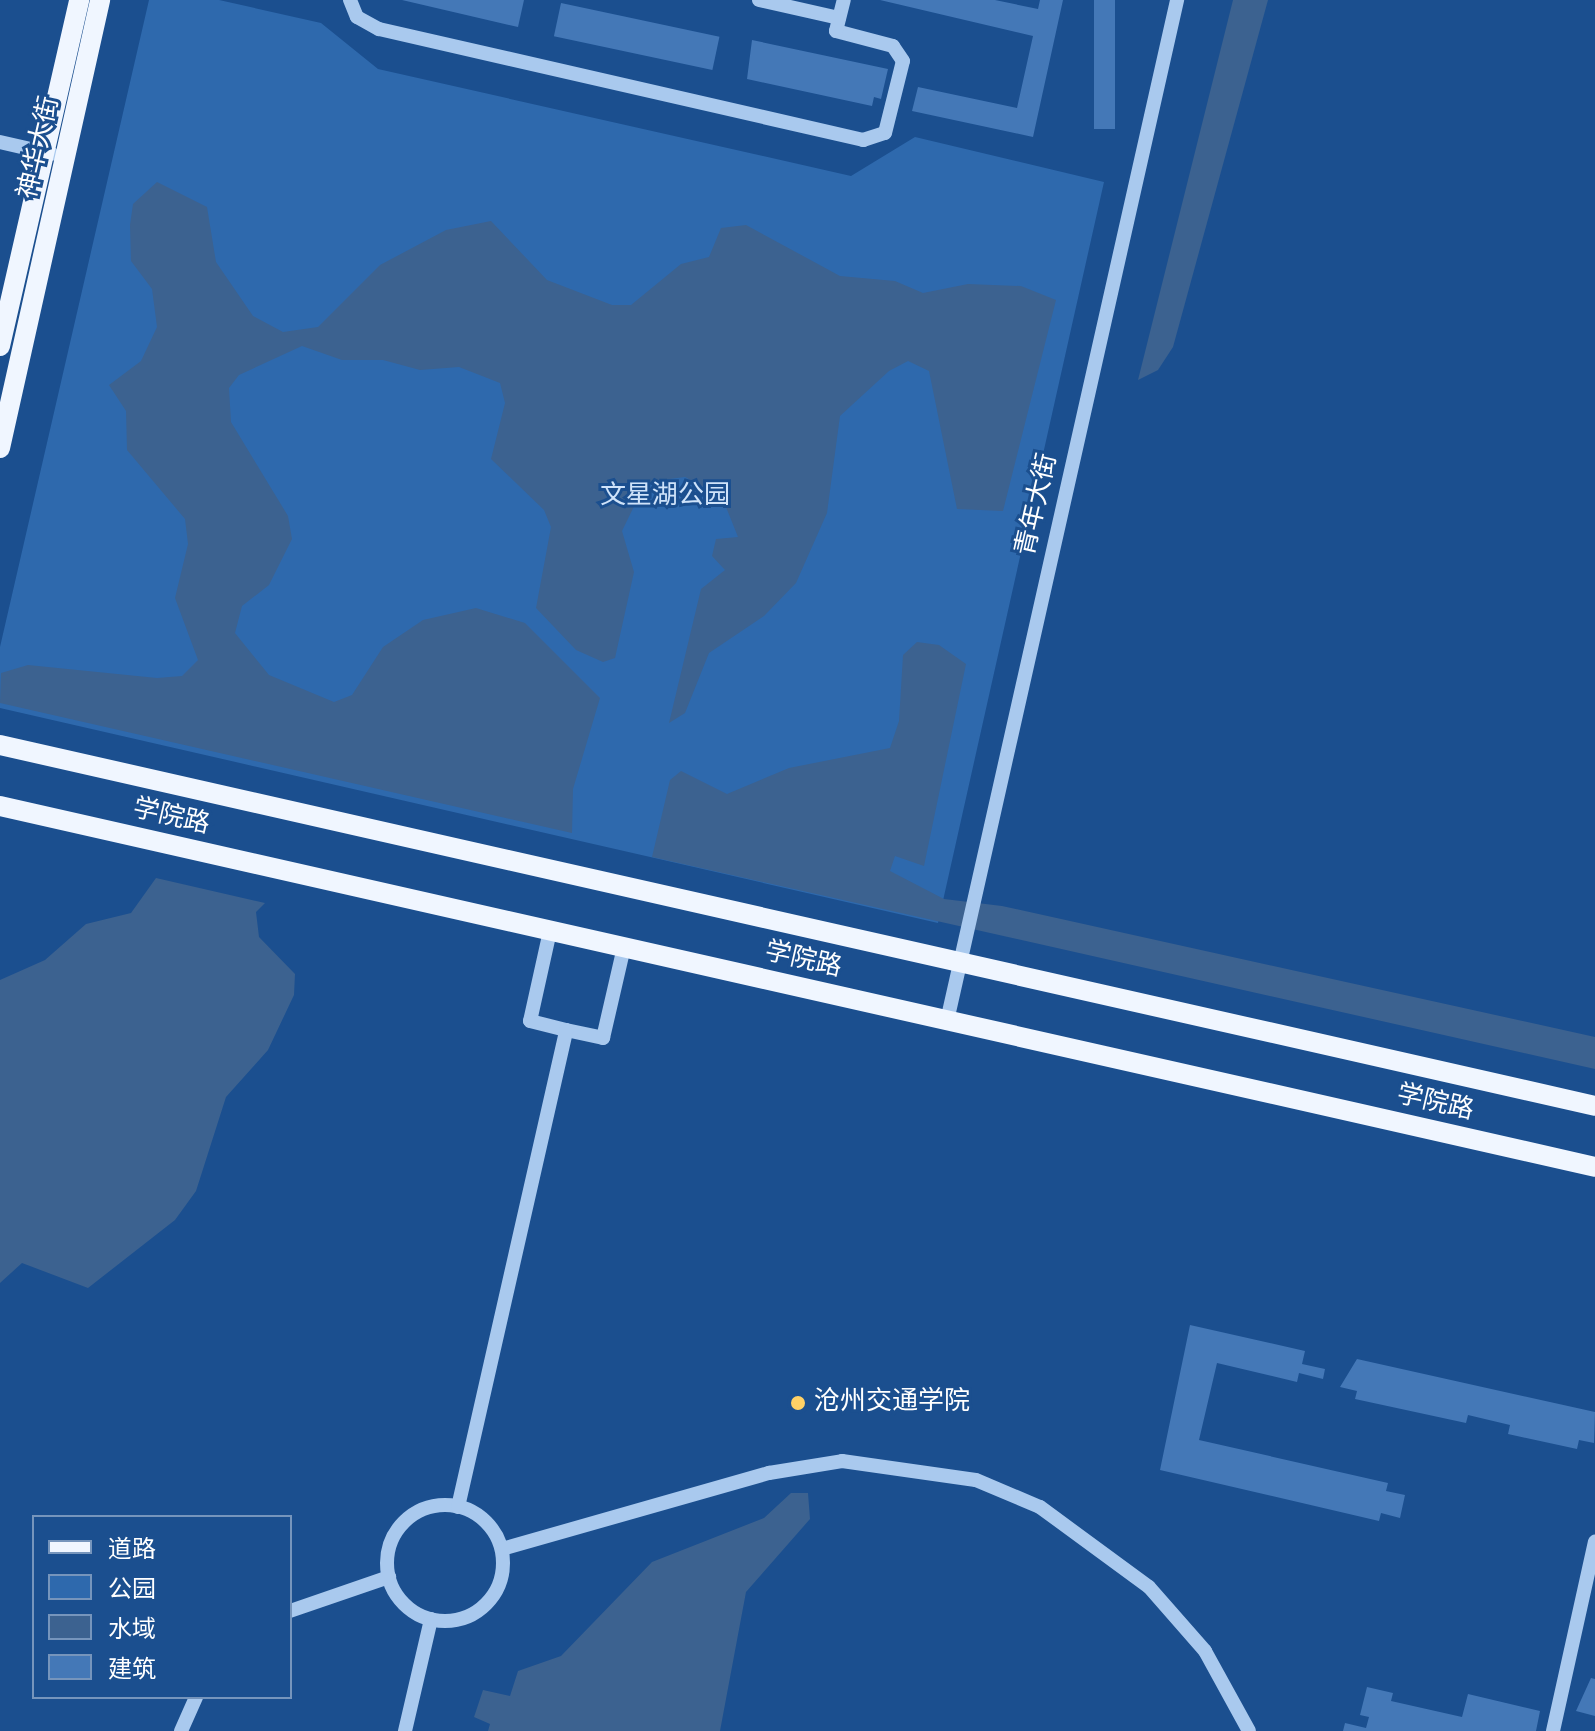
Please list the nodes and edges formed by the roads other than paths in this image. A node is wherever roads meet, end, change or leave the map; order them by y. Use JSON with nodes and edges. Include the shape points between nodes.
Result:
{"nodes":[{"id":1,"x":79,"y":0,"type":"edge"},
{"id":2,"x":100,"y":0,"type":"edge"},
{"id":3,"x":350,"y":0,"type":"edge"},
{"id":4,"x":759,"y":0,"type":"edge"},
{"id":5,"x":844,"y":0,"type":"edge"},
{"id":6,"x":1177,"y":0,"type":"edge"},
{"id":7,"x":839,"y":18,"type":"junction"},
{"id":8,"x":0,"y":142,"type":"edge"},
{"id":9,"x":54,"y":154,"type":"junction"},
{"id":10,"x":0,"y":346,"type":"edge"},
{"id":11,"x":0,"y":448,"type":"edge"},
{"id":12,"x":0,"y":745,"type":"edge"},
{"id":13,"x":0,"y":806,"type":"edge"},
{"id":14,"x":550,"y":931,"type":"junction"},
{"id":15,"x":624,"y":947,"type":"junction"},
{"id":16,"x":960,"y":962,"type":"junction"},
{"id":17,"x":947,"y":1021,"type":"junction"},
{"id":18,"x":566,"y":1030,"type":"junction"},
{"id":19,"x":1595,"y":1106,"type":"edge"},
{"id":20,"x":1595,"y":1167,"type":"edge"},
{"id":21,"x":458,"y":1507,"type":"junction"},
{"id":22,"x":1595,"y":1542,"type":"edge"},
{"id":23,"x":502,"y":1549,"type":"junction"},
{"id":24,"x":389,"y":1577,"type":"junction"},
{"id":25,"x":292,"y":1610,"type":"edge"},
{"id":26,"x":431,"y":1619,"type":"junction"},
{"id":27,"x":195,"y":1699,"type":"edge"},
{"id":28,"x":181,"y":1731,"type":"edge"},
{"id":29,"x":405,"y":1731,"type":"edge"},
{"id":30,"x":1249,"y":1731,"type":"edge"},
{"id":31,"x":1553,"y":1731,"type":"edge"}],
"edges":[{"from":1,"to":9,"type":"main road","name":"神华大街"},
{"from":2,"to":9,"type":"main road","name":"神华大街"},
{"from":3,"to":7,"type":"street","via":[[357,17],[379,29],[863,140],[885,133],[903,61],[893,46],[836,31]]},
{"from":4,"to":7,"type":"street"},
{"from":5,"to":7,"type":"street"},
{"from":6,"to":16,"type":"street","name":"青年大街"},
{"from":8,"to":9,"type":"street"},
{"from":9,"to":10,"type":"main road","name":"神华大街"},
{"from":9,"to":11,"type":"main road","name":"神华大街"},
{"from":12,"to":16,"type":"main road","name":"学院路"},
{"from":13,"to":14,"type":"main road","name":"学院路"},
{"from":14,"to":15,"type":"main road","name":"学院路"},
{"from":14,"to":18,"type":"street","via":[[530,1021]]},
{"from":15,"to":17,"type":"main road","name":"学院路"},
{"from":15,"to":18,"type":"street","via":[[603,1038]]},
{"from":16,"to":17,"type":"street","name":"青年大街"},
{"from":16,"to":19,"type":"main road","name":"学院路"},
{"from":17,"to":20,"type":"main road","name":"学院路"},
{"from":18,"to":21,"type":"street"},
{"from":21,"to":23,"type":"street","via":[[485,1520]]},
{"from":21,"to":24,"type":"street","via":[[432,1507],[402,1524],[388,1554]]},
{"from":22,"to":31,"type":"street"},
{"from":23,"to":26,"type":"street","via":[[503,1572],[488,1602],[460,1619]]},
{"from":23,"to":30,"type":"street","via":[[769,1473],[842,1461],[976,1480],[1040,1507],[1149,1587],[1205,1651]]},
{"from":24,"to":25,"type":"street"},
{"from":24,"to":26,"type":"street","via":[[406,1606]]},
{"from":26,"to":29,"type":"street"},
{"from":27,"to":28,"type":"street"}]}
